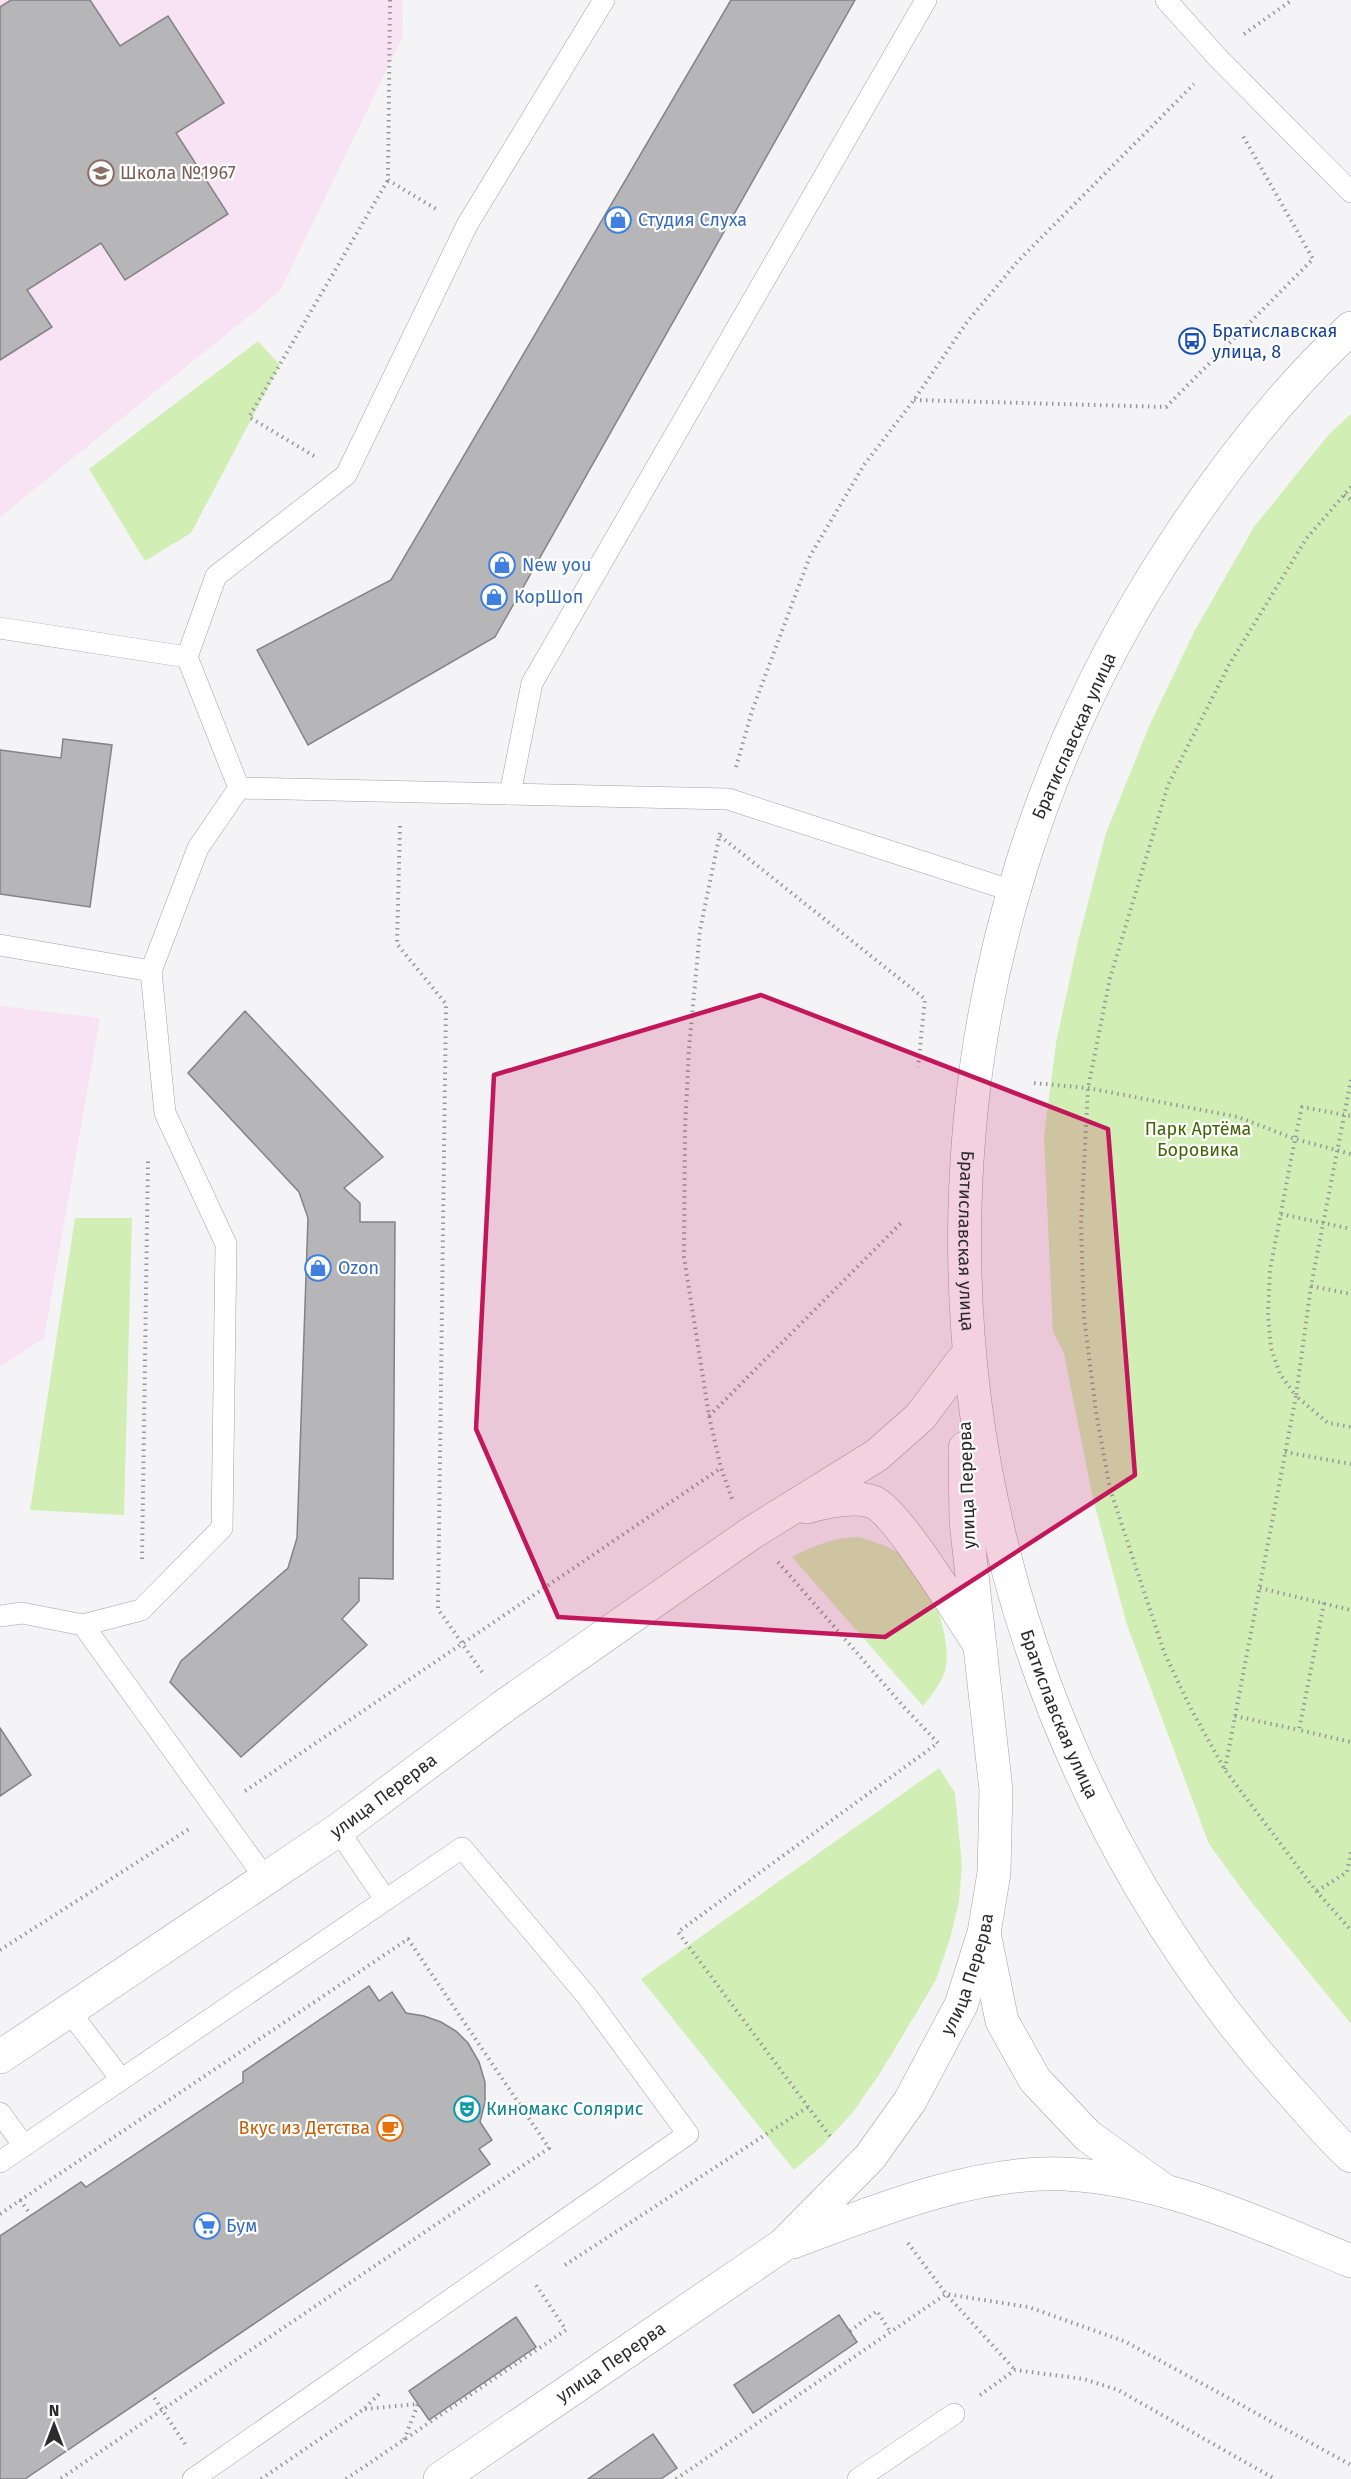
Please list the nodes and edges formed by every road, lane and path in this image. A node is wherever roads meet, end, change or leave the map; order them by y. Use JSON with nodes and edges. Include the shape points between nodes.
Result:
{"nodes":[{"id":1,"x":390,"y":0,"type":"edge"},
{"id":2,"x":604,"y":0,"type":"edge"},
{"id":3,"x":926,"y":0,"type":"edge"},
{"id":4,"x":1166,"y":0,"type":"edge"},
{"id":5,"x":1242,"y":134,"type":"dead end"},
{"id":6,"x":388,"y":180,"type":"junction"},
{"id":7,"x":1351,"y":192,"type":"edge"},
{"id":8,"x":467,"y":225,"type":"junction"},
{"id":9,"x":1351,"y":328,"type":"edge"},
{"id":10,"x":914,"y":400,"type":"dead end"},
{"id":11,"x":346,"y":475,"type":"junction"},
{"id":12,"x":1351,"y":487,"type":"edge"},
{"id":13,"x":1344,"y":495,"type":"junction"},
{"id":14,"x":1351,"y":500,"type":"edge"},
{"id":15,"x":0,"y":628,"type":"edge"},
{"id":16,"x":188,"y":657,"type":"junction"},
{"id":17,"x":239,"y":788,"type":"junction"},
{"id":18,"x":401,"y":792,"type":"junction"},
{"id":19,"x":510,"y":794,"type":"junction"},
{"id":20,"x":720,"y":836,"type":"dead end"},
{"id":21,"x":1013,"y":891,"type":"junction"},
{"id":22,"x":0,"y":945,"type":"edge"},
{"id":23,"x":151,"y":970,"type":"junction"},
{"id":24,"x":918,"y":1067,"type":"dead end"},
{"id":25,"x":1351,"y":1080,"type":"edge"},
{"id":26,"x":1034,"y":1083,"type":"dead end"},
{"id":27,"x":1088,"y":1088,"type":"junction"},
{"id":28,"x":165,"y":1113,"type":"junction"},
{"id":29,"x":1343,"y":1115,"type":"junction"},
{"id":30,"x":1351,"y":1116,"type":"edge"},
{"id":31,"x":1295,"y":1139,"type":"junction"},
{"id":32,"x":1336,"y":1152,"type":"junction"},
{"id":33,"x":1351,"y":1154,"type":"edge"},
{"id":34,"x":1281,"y":1214,"type":"junction"},
{"id":35,"x":903,"y":1221,"type":"dead end"},
{"id":36,"x":964,"y":1221,"type":"junction"},
{"id":37,"x":1322,"y":1224,"type":"junction"},
{"id":38,"x":1351,"y":1229,"type":"edge"},
{"id":39,"x":1311,"y":1286,"type":"junction"},
{"id":40,"x":1351,"y":1293,"type":"edge"},
{"id":41,"x":963,"y":1360,"type":"junction"},
{"id":42,"x":1296,"y":1396,"type":"junction"},
{"id":43,"x":710,"y":1416,"type":"dead end"},
{"id":44,"x":1351,"y":1427,"type":"edge"},
{"id":45,"x":1285,"y":1452,"type":"junction"},
{"id":46,"x":1351,"y":1464,"type":"edge"},
{"id":47,"x":721,"y":1468,"type":"dead end"},
{"id":48,"x":760,"y":1528,"type":"junction"},
{"id":49,"x":1260,"y":1588,"type":"junction"},
{"id":50,"x":1324,"y":1604,"type":"junction"},
{"id":51,"x":141,"y":1610,"type":"junction"},
{"id":52,"x":1351,"y":1610,"type":"edge"},
{"id":53,"x":0,"y":1616,"type":"edge"},
{"id":54,"x":83,"y":1624,"type":"junction"},
{"id":55,"x":462,"y":1644,"type":"junction"},
{"id":56,"x":980,"y":1645,"type":"junction"},
{"id":57,"x":504,"y":1706,"type":"junction"},
{"id":58,"x":1235,"y":1716,"type":"junction"},
{"id":59,"x":1299,"y":1730,"type":"junction"},
{"id":60,"x":1351,"y":1742,"type":"edge"},
{"id":61,"x":938,"y":1743,"type":"dead end"},
{"id":62,"x":1225,"y":1770,"type":"junction"},
{"id":63,"x":217,"y":1811,"type":"junction"},
{"id":64,"x":338,"y":1830,"type":"junction"},
{"id":65,"x":1351,"y":1852,"type":"edge"},
{"id":66,"x":265,"y":1878,"type":"junction"},
{"id":67,"x":1316,"y":1891,"type":"junction"},
{"id":68,"x":385,"y":1899,"type":"junction"},
{"id":69,"x":1351,"y":1930,"type":"edge"},
{"id":70,"x":984,"y":1933,"type":"junction"},
{"id":71,"x":0,"y":1950,"type":"edge"},
{"id":72,"x":69,"y":2011,"type":"junction"},
{"id":73,"x":0,"y":2057,"type":"edge"},
{"id":74,"x":121,"y":2079,"type":"junction"},
{"id":75,"x":808,"y":2107,"type":"junction"},
{"id":76,"x":0,"y":2114,"type":"edge"},
{"id":77,"x":24,"y":2146,"type":"junction"},
{"id":78,"x":838,"y":2147,"type":"dead end"},
{"id":79,"x":1351,"y":2156,"type":"edge"},
{"id":80,"x":0,"y":2162,"type":"edge"},
{"id":81,"x":712,"y":2168,"type":"dead end"},
{"id":82,"x":1165,"y":2191,"type":"junction"},
{"id":83,"x":20,"y":2200,"type":"junction"},
{"id":84,"x":0,"y":2214,"type":"edge"},
{"id":85,"x":31,"y":2216,"type":"dead end"},
{"id":86,"x":908,"y":2242,"type":"dead end"},
{"id":87,"x":783,"y":2246,"type":"junction"},
{"id":88,"x":1351,"y":2261,"type":"edge"},
{"id":89,"x":536,"y":2284,"type":"dead end"},
{"id":90,"x":946,"y":2294,"type":"junction"},
{"id":91,"x":850,"y":2331,"type":"dead end"},
{"id":92,"x":891,"y":2332,"type":"junction"},
{"id":93,"x":1015,"y":2370,"type":"junction"},
{"id":94,"x":151,"y":2393,"type":"dead end"},
{"id":95,"x":162,"y":2409,"type":"junction"},
{"id":96,"x":954,"y":2414,"type":"joint"},
{"id":97,"x":404,"y":2440,"type":"junction"},
{"id":98,"x":1351,"y":2465,"type":"edge"},
{"id":99,"x":199,"y":2475,"type":"edge"},
{"id":100,"x":60,"y":2479,"type":"edge"},
{"id":101,"x":261,"y":2479,"type":"edge"},
{"id":102,"x":346,"y":2479,"type":"edge"},
{"id":103,"x":440,"y":2479,"type":"edge"},
{"id":104,"x":676,"y":2479,"type":"edge"},
{"id":105,"x":858,"y":2479,"type":"edge"},
{"id":106,"x":1275,"y":2479,"type":"edge"}],
"edges":[{"from":1,"to":6,"type":"path"},
{"from":2,"to":8,"type":"lane"},
{"from":3,"to":19,"type":"lane","via":[[532,683]]},
{"from":4,"to":7,"type":"lane"},
{"from":5,"to":10,"type":"path","via":[[1313,259],[1166,407]]},
{"from":6,"to":8,"type":"path"},
{"from":6,"to":11,"type":"path","via":[[249,417]]},
{"from":8,"to":11,"type":"lane"},
{"from":9,"to":21,"type":"main road","name":"Братиславская улица","via":[[1273,410],[1205,497],[1144,588],[1092,685],[1061,756]]},
{"from":11,"to":16,"type":"lane","via":[[216,576]]},
{"from":12,"to":13,"type":"path"},
{"from":13,"to":14,"type":"path"},
{"from":13,"to":27,"type":"path","via":[[1306,539],[1229,665],[1168,785],[1110,978]]},
{"from":15,"to":16,"type":"lane"},
{"from":16,"to":17,"type":"lane"},
{"from":17,"to":18,"type":"lane"},
{"from":17,"to":23,"type":"lane","via":[[198,848]]},
{"from":18,"to":19,"type":"lane"},
{"from":18,"to":55,"type":"path","via":[[397,944],[446,1004],[438,1609]]},
{"from":19,"to":21,"type":"lane","via":[[728,799]]},
{"from":20,"to":24,"type":"path","via":[[925,999]]},
{"from":21,"to":36,"type":"main road","name":"Братиславская улица","via":[[997,952],[975,1075]]},
{"from":22,"to":23,"type":"lane"},
{"from":23,"to":28,"type":"lane"},
{"from":25,"to":29,"type":"path"},
{"from":26,"to":27,"type":"path"},
{"from":27,"to":31,"type":"path","via":[[1238,1117]]},
{"from":27,"to":62,"type":"path","via":[[1081,1225],[1084,1317],[1110,1489],[1164,1652]]},
{"from":28,"to":51,"type":"path","via":[[148,1158]]},
{"from":28,"to":51,"type":"lane","via":[[226,1244],[222,1528]]},
{"from":29,"to":30,"type":"path"},
{"from":29,"to":31,"type":"path","via":[[1302,1107]]},
{"from":29,"to":32,"type":"path"},
{"from":31,"to":32,"type":"path"},
{"from":31,"to":34,"type":"path"},
{"from":32,"to":33,"type":"path"},
{"from":32,"to":37,"type":"path"},
{"from":34,"to":37,"type":"path"},
{"from":34,"to":42,"type":"path","via":[[1270,1270],[1269,1326],[1280,1374]]},
{"from":35,"to":43,"type":"path"},
{"from":36,"to":41,"type":"main road","name":"улица Перерва"},
{"from":36,"to":79,"type":"main road","name":"Братиславская улица","via":[[966,1315],[974,1408],[990,1500],[1012,1590],[1054,1714],[1109,1833],[1176,1946],[1254,2051]]},
{"from":37,"to":38,"type":"path"},
{"from":37,"to":39,"type":"path"},
{"from":39,"to":40,"type":"path"},
{"from":39,"to":42,"type":"path"},
{"from":41,"to":48,"type":"main road","name":"улица Перерва","via":[[920,1417],[877,1455]]},
{"from":41,"to":56,"type":"main road","name":"улица Перерва","via":[[966,1522]]},
{"from":42,"to":44,"type":"path","via":[[1328,1423]]},
{"from":42,"to":45,"type":"path"},
{"from":45,"to":46,"type":"path"},
{"from":45,"to":49,"type":"path"},
{"from":47,"to":55,"type":"path"},
{"from":48,"to":56,"type":"main road","name":"улица Перерва","via":[[800,1509],[838,1499],[874,1502],[895,1519]]},
{"from":48,"to":57,"type":"main road","name":"улица Перерва"},
{"from":49,"to":50,"type":"path"},
{"from":49,"to":58,"type":"path"},
{"from":50,"to":52,"type":"path"},
{"from":50,"to":59,"type":"path"},
{"from":51,"to":54,"type":"lane"},
{"from":53,"to":54,"type":"lane","via":[[22,1612]]},
{"from":54,"to":63,"type":"lane"},
{"from":55,"to":57,"type":"path"},
{"from":55,"to":63,"type":"path"},
{"from":56,"to":70,"type":"main road","name":"улица Перерва","via":[[996,1790],[994,1873]]},
{"from":57,"to":64,"type":"main road","name":"улица Перерва"},
{"from":58,"to":59,"type":"path"},
{"from":58,"to":62,"type":"path"},
{"from":59,"to":60,"type":"path"},
{"from":61,"to":75,"type":"path","via":[[678,1932]]},
{"from":62,"to":67,"type":"path"},
{"from":63,"to":66,"type":"lane"},
{"from":63,"to":71,"type":"path"},
{"from":64,"to":66,"type":"main road","name":"улица Перерва"},
{"from":64,"to":68,"type":"lane"},
{"from":65,"to":67,"type":"path","via":[[1347,1872]]},
{"from":66,"to":72,"type":"main road","name":"улица Перерва"},
{"from":67,"to":69,"type":"path"},
{"from":68,"to":74,"type":"lane"},
{"from":68,"to":99,"type":"lane","via":[[462,1848],[586,1995],[688,2134]]},
{"from":70,"to":82,"type":"main road","via":[[1002,2021],[1035,2080],[1088,2136]]},
{"from":70,"to":87,"type":"main road","name":"улица Перерва","via":[[961,2005],[910,2101],[870,2157]]},
{"from":72,"to":73,"type":"main road","name":"улица Перерва"},
{"from":72,"to":74,"type":"lane"},
{"from":74,"to":77,"type":"lane"},
{"from":75,"to":78,"type":"path"},
{"from":75,"to":81,"type":"path"},
{"from":76,"to":77,"type":"lane"},
{"from":77,"to":80,"type":"lane"},
{"from":82,"to":87,"type":"main road","name":"улица Перерва","via":[[1106,2178],[1063,2174],[977,2182],[890,2206]]},
{"from":82,"to":88,"type":"main road","name":"улица Перерва","via":[[1246,2218]]},
{"from":83,"to":84,"type":"path"},
{"from":83,"to":85,"type":"path"},
{"from":83,"to":95,"type":"path","via":[[408,1939],[549,2148]]},
{"from":86,"to":90,"type":"path"},
{"from":87,"to":103,"type":"main road","name":"улица Перерва"},
{"from":89,"to":97,"type":"path","via":[[566,2330]]},
{"from":90,"to":92,"type":"path"},
{"from":90,"to":93,"type":"path"},
{"from":90,"to":98,"type":"path","via":[[1028,2307],[1124,2341]]},
{"from":91,"to":92,"type":"path","via":[[877,2311]]},
{"from":92,"to":104,"type":"path"},
{"from":93,"to":96,"type":"path"},
{"from":93,"to":106,"type":"path","via":[[1084,2379],[1118,2390]]},
{"from":94,"to":95,"type":"path"},
{"from":95,"to":99,"type":"path"},
{"from":95,"to":100,"type":"path"},
{"from":96,"to":105,"type":"lane"},
{"from":97,"to":101,"type":"path","via":[[418,2404],[364,2409]]},
{"from":97,"to":102,"type":"path"}]}
